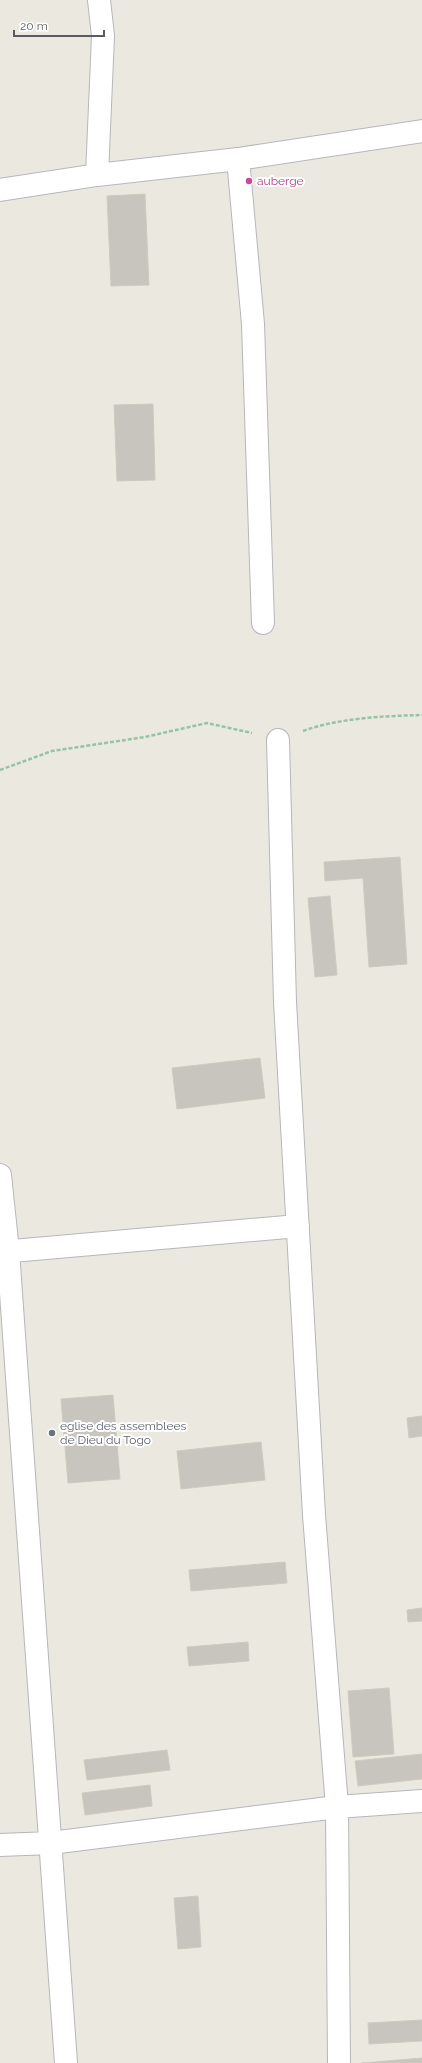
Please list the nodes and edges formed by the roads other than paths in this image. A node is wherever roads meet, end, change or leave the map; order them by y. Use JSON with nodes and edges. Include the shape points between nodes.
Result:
{"nodes":[{"id":1,"x":99,"y":0,"type":"edge"},
{"id":2,"x":422,"y":131,"type":"edge"},
{"id":3,"x":238,"y":159,"type":"junction"},
{"id":4,"x":97,"y":175,"type":"junction"},
{"id":5,"x":0,"y":190,"type":"edge"},
{"id":6,"x":263,"y":623,"type":"dead end"},
{"id":7,"x":278,"y":740,"type":"road end"},
{"id":8,"x":0,"y":1175,"type":"edge"},
{"id":9,"x":298,"y":1226,"type":"junction"},
{"id":10,"x":4,"y":1252,"type":"edge"},
{"id":11,"x":422,"y":1801,"type":"edge"},
{"id":12,"x":337,"y":1807,"type":"junction"},
{"id":13,"x":51,"y":1843,"type":"junction"},
{"id":14,"x":0,"y":1845,"type":"edge"},
{"id":15,"x":66,"y":2063,"type":"edge"},
{"id":16,"x":339,"y":2063,"type":"edge"}],
"edges":[{"from":1,"to":4,"type":"street","via":[[103,36]]},
{"from":2,"to":3,"type":"street"},
{"from":3,"to":4,"type":"street"},
{"from":3,"to":6,"type":"street","via":[[253,324]]},
{"from":4,"to":5,"type":"street"},
{"from":7,"to":9,"type":"street","via":[[285,1002]]},
{"from":8,"to":10,"type":"street"},
{"from":9,"to":10,"type":"street"},
{"from":9,"to":12,"type":"street","via":[[314,1515]]},
{"from":10,"to":13,"type":"street"},
{"from":11,"to":12,"type":"street"},
{"from":12,"to":13,"type":"street"},
{"from":12,"to":16,"type":"street"},
{"from":13,"to":14,"type":"street"},
{"from":13,"to":15,"type":"street"}]}
